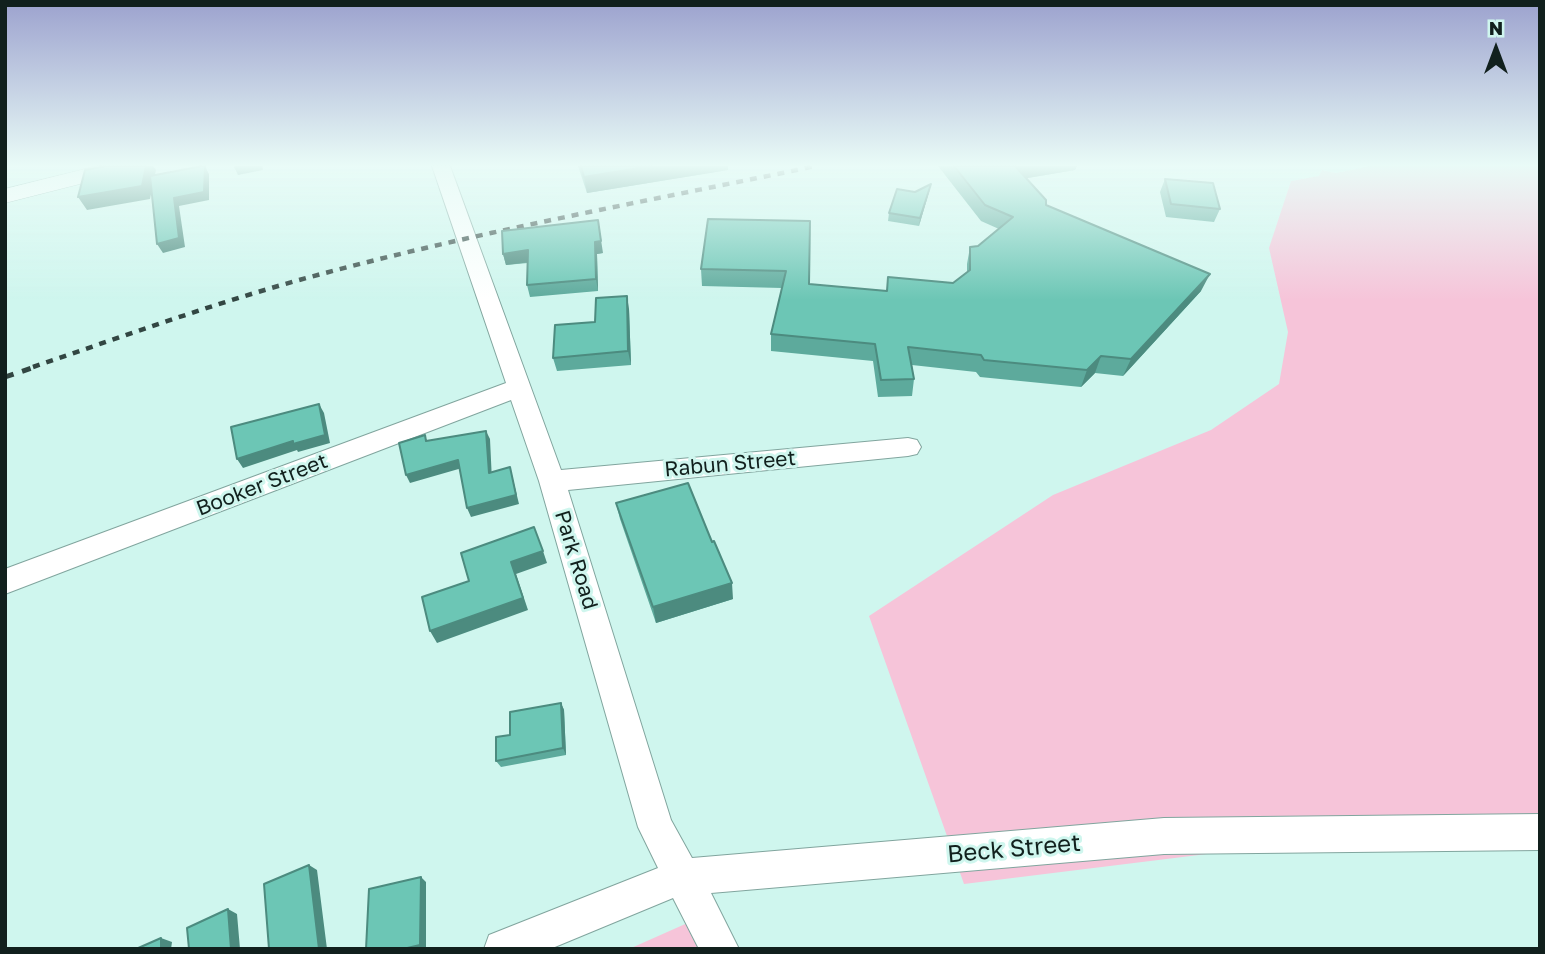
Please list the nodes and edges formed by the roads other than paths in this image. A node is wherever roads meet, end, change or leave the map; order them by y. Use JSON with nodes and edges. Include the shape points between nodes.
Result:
{"nodes":[{"id":1,"x":456,"y":211,"type":"edge"},
{"id":2,"x":518,"y":388,"type":"junction"},
{"id":3,"x":908,"y":447,"type":"dead end"},
{"id":4,"x":552,"y":481,"type":"junction"},
{"id":5,"x":5,"y":582,"type":"edge"},
{"id":6,"x":1540,"y":832,"type":"edge"},
{"id":7,"x":680,"y":877,"type":"junction"},
{"id":8,"x":503,"y":949,"type":"edge"},
{"id":9,"x":720,"y":949,"type":"edge"}],
"edges":[{"from":1,"to":2,"type":"street","name":"Park Road"},
{"from":2,"to":4,"type":"street","name":"Park Road"},
{"from":2,"to":5,"type":"street","name":"Booker Street"},
{"from":3,"to":4,"type":"street","name":"Rabun Street"},
{"from":4,"to":7,"type":"street","name":"Park Road","via":[[656,827]]},
{"from":6,"to":7,"type":"street","name":"Beck Street","via":[[1164,836]]},
{"from":7,"to":8,"type":"street","name":"Beck Street"},
{"from":7,"to":9,"type":"street","name":"Park Road"}]}
